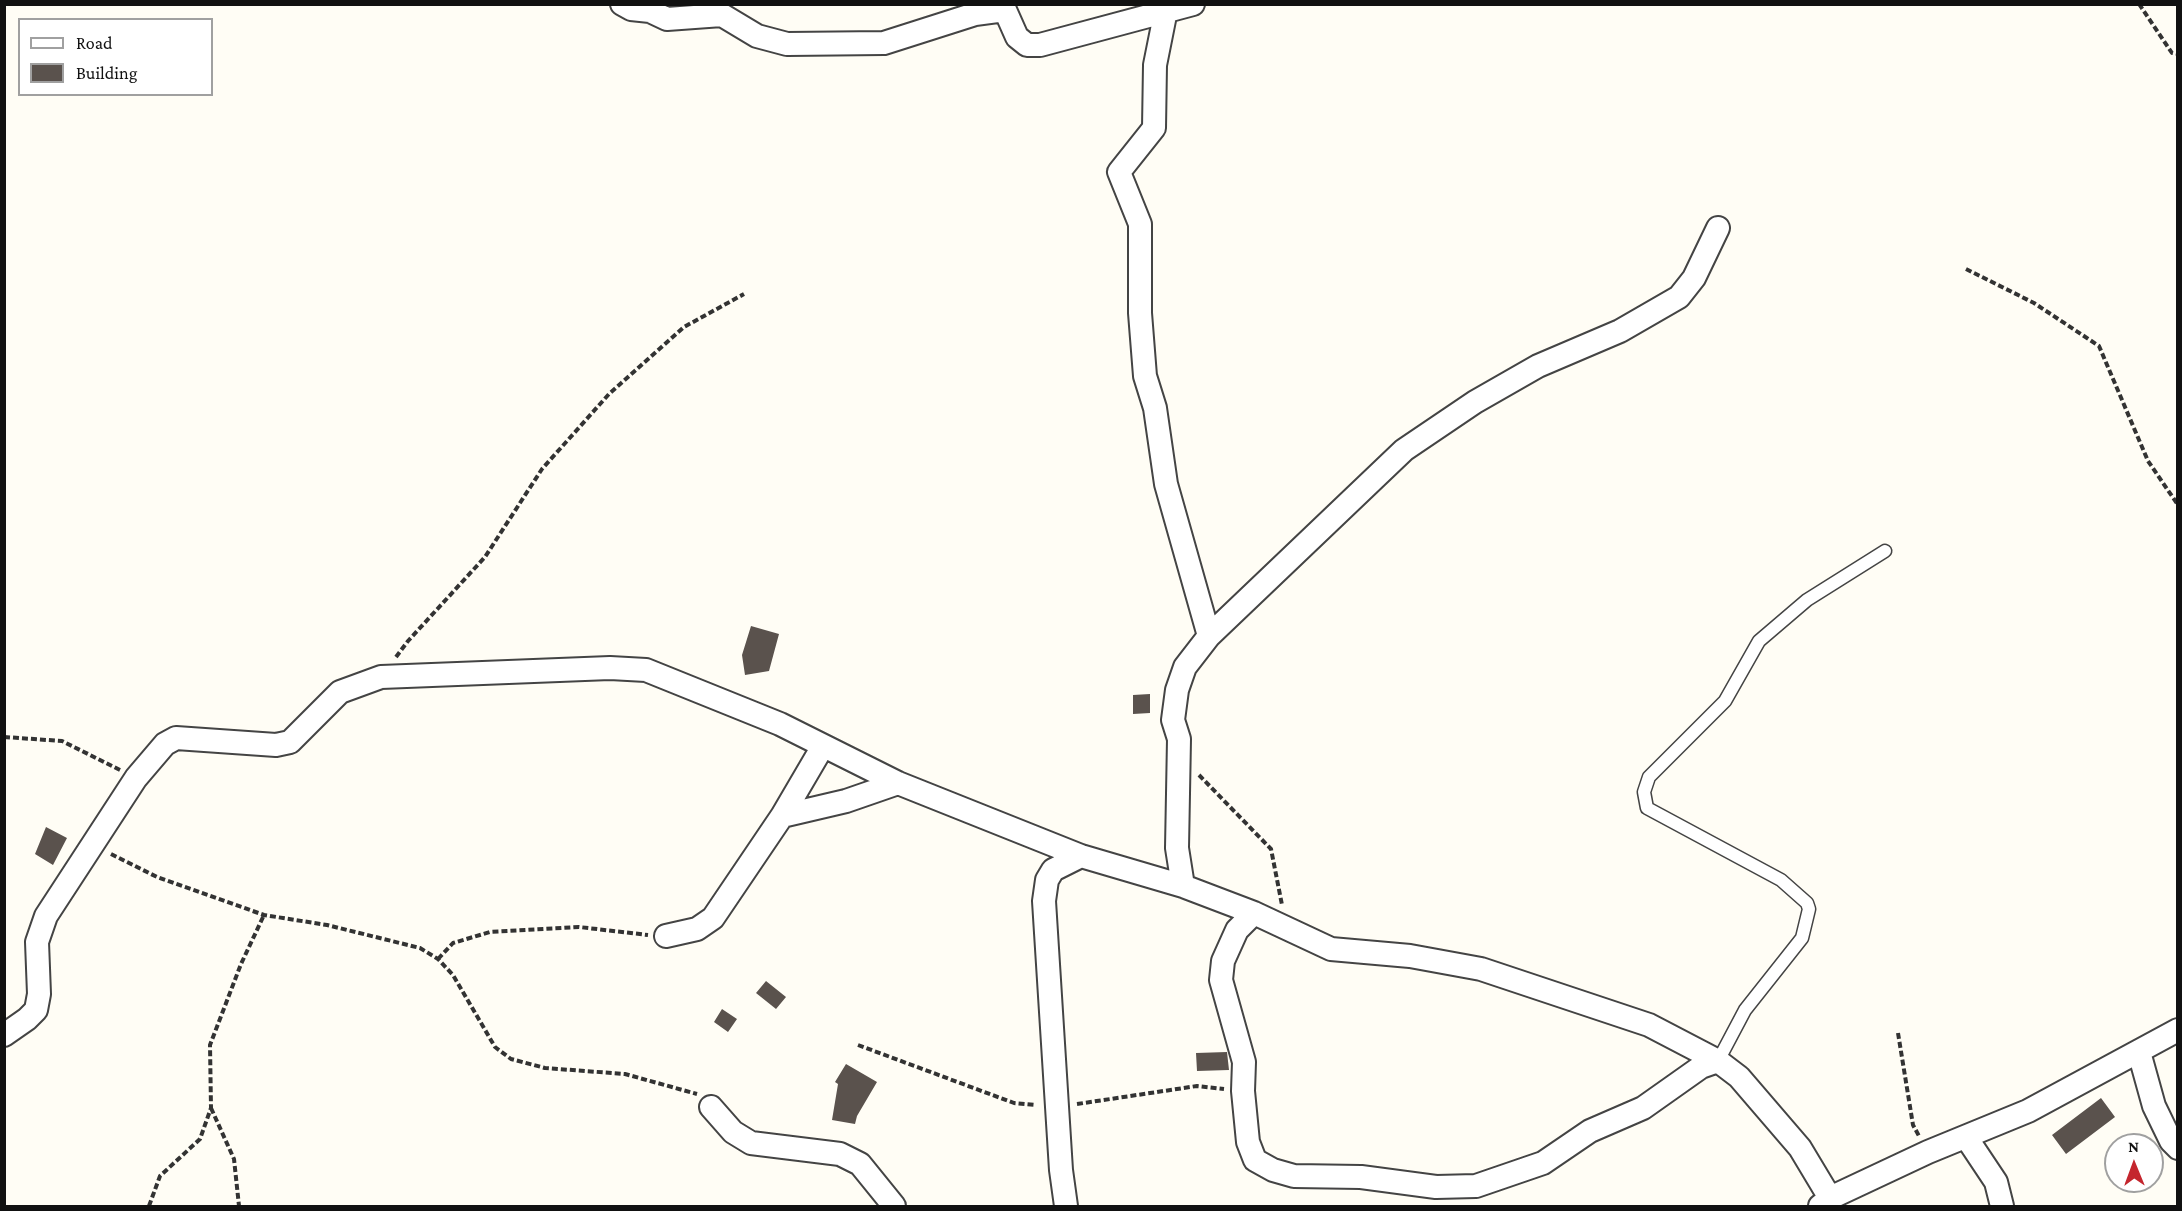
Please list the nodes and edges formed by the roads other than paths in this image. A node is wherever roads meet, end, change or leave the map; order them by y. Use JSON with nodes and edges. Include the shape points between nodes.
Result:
{"nodes":[{"id":1,"x":621,"y":4,"type":"edge"},
{"id":2,"x":1192,"y":4,"type":"edge"},
{"id":3,"x":1166,"y":10,"type":"junction"},
{"id":4,"x":1718,"y":228,"type":"dead end"},
{"id":5,"x":1885,"y":551,"type":"dead end"},
{"id":6,"x":1209,"y":636,"type":"junction"},
{"id":7,"x":824,"y":746,"type":"junction"},
{"id":8,"x":898,"y":783,"type":"junction"},
{"id":9,"x":782,"y":816,"type":"junction"},
{"id":10,"x":1080,"y":856,"type":"junction"},
{"id":11,"x":1183,"y":886,"type":"junction"},
{"id":12,"x":1254,"y":913,"type":"junction"},
{"id":13,"x":666,"y":936,"type":"road end"},
{"id":14,"x":2178,"y":1030,"type":"edge"},
{"id":15,"x":4,"y":1035,"type":"edge"},
{"id":16,"x":2139,"y":1052,"type":"junction"},
{"id":17,"x":1718,"y":1061,"type":"junction"},
{"id":18,"x":711,"y":1107,"type":"road end"},
{"id":19,"x":1966,"y":1137,"type":"junction"},
{"id":20,"x":2178,"y":1148,"type":"edge"},
{"id":21,"x":1823,"y":1204,"type":"edge"},
{"id":22,"x":894,"y":1206,"type":"edge"},
{"id":23,"x":1066,"y":1206,"type":"edge"},
{"id":24,"x":2002,"y":1206,"type":"edge"}],
"edges":[{"from":1,"to":3,"type":"street","via":[[667,19],[722,15],[757,36],[787,44],[884,44],[975,15],[1005,10],[1017,37],[1027,45],[1040,45]]},
{"from":2,"to":3,"type":"street"},
{"from":3,"to":6,"type":"street","via":[[1155,65],[1155,128],[1119,172],[1140,224],[1145,376],[1155,408],[1166,484]]},
{"from":4,"to":6,"type":"street","via":[[1694,278],[1678,297],[1620,331],[1538,366],[1404,450]]},
{"from":5,"to":17,"type":"lane","via":[[1807,600],[1759,641],[1725,701],[1649,777],[1644,792],[1647,808],[1781,880],[1809,909],[1802,938],[1745,1010]]},
{"from":6,"to":11,"type":"street","via":[[1185,667],[1173,720],[1179,739],[1177,848]]},
{"from":7,"to":8,"type":"street"},
{"from":7,"to":9,"type":"street"},
{"from":7,"to":15,"type":"street","via":[[646,670],[610,668],[381,678],[340,692],[290,742],[276,745],[176,738],[165,744],[136,778],[46,916],[37,942],[36,1010]]},
{"from":8,"to":9,"type":"street","via":[[846,801]]},
{"from":8,"to":10,"type":"street"},
{"from":9,"to":13,"type":"street","via":[[713,918],[697,929]]},
{"from":10,"to":11,"type":"street"},
{"from":10,"to":23,"type":"street","via":[[1053,870],[1044,901]]},
{"from":11,"to":12,"type":"street"},
{"from":12,"to":17,"type":"street","via":[[1331,949],[1410,956],[1481,969],[1648,1025]]},
{"from":12,"to":17,"type":"street","via":[[1237,930],[1223,961],[1221,980],[1244,1062],[1248,1142],[1255,1160],[1273,1170],[1294,1176],[1361,1177],[1436,1187],[1476,1186],[1543,1163],[1590,1131],[1643,1108],[1701,1067]]},
{"from":14,"to":16,"type":"street"},
{"from":16,"to":19,"type":"street","via":[[2028,1111]]},
{"from":16,"to":20,"type":"street","via":[[2154,1106]]},
{"from":17,"to":21,"type":"street","via":[[1739,1077],[1800,1148]]},
{"from":18,"to":22,"type":"street","via":[[733,1132],[751,1143],[840,1154],[860,1164]]},
{"from":19,"to":21,"type":"street"},
{"from":19,"to":24,"type":"street","via":[[1996,1182]]}]}
